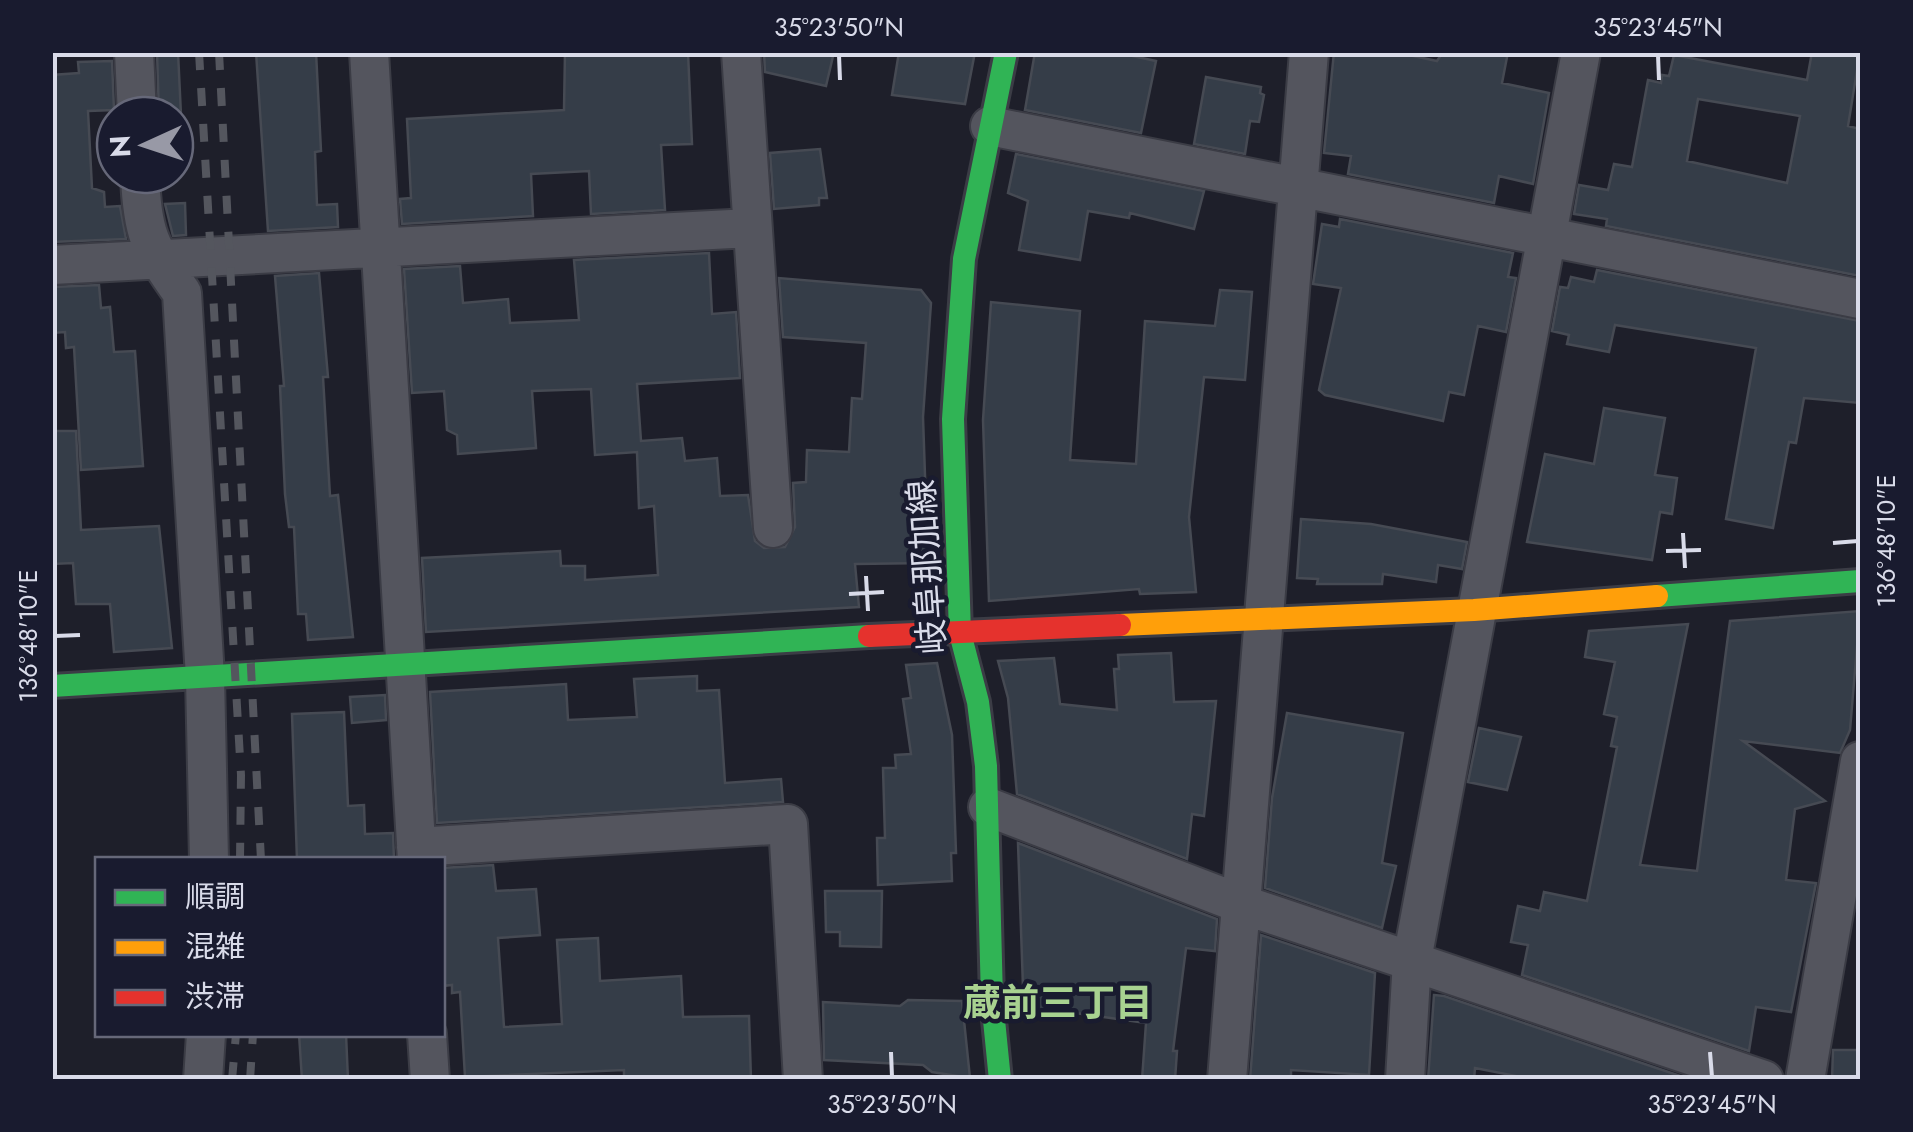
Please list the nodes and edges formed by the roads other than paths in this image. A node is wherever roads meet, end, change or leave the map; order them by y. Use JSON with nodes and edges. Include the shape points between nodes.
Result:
{"nodes":[{"id":1,"x":134,"y":52,"type":"edge"},
{"id":2,"x":369,"y":52,"type":"edge"},
{"id":3,"x":742,"y":52,"type":"edge"},
{"id":4,"x":1006,"y":52,"type":"edge"},
{"id":5,"x":1308,"y":52,"type":"edge"},
{"id":6,"x":1581,"y":52,"type":"edge"},
{"id":7,"x":136,"y":95,"type":"edge"},
{"id":8,"x":990,"y":126,"type":"junction"},
{"id":9,"x":1296,"y":188,"type":"junction"},
{"id":10,"x":141,"y":195,"type":"edge"},
{"id":11,"x":750,"y":228,"type":"junction"},
{"id":12,"x":1545,"y":239,"type":"junction"},
{"id":13,"x":381,"y":244,"type":"junction"},
{"id":14,"x":157,"y":258,"type":"junction"},
{"id":15,"x":52,"y":264,"type":"edge"},
{"id":16,"x":1860,"y":298,"type":"edge"},
{"id":17,"x":773,"y":528,"type":"dead end"},
{"id":18,"x":1860,"y":581,"type":"edge"},
{"id":19,"x":1474,"y":610,"type":"junction"},
{"id":20,"x":1264,"y":617,"type":"junction"},
{"id":21,"x":960,"y":633,"type":"junction"},
{"id":22,"x":402,"y":660,"type":"junction"},
{"id":23,"x":205,"y":677,"type":"junction"},
{"id":24,"x":52,"y":686,"type":"edge"},
{"id":25,"x":1860,"y":760,"type":"edge"},
{"id":26,"x":988,"y":807,"type":"junction"},
{"id":27,"x":416,"y":853,"type":"edge"},
{"id":28,"x":209,"y":857,"type":"edge"},
{"id":29,"x":1241,"y":904,"type":"junction"},
{"id":30,"x":1412,"y":960,"type":"junction"},
{"id":31,"x":206,"y":1037,"type":"edge"},
{"id":32,"x":428,"y":1037,"type":"edge"},
{"id":33,"x":203,"y":1080,"type":"edge"},
{"id":34,"x":430,"y":1080,"type":"edge"},
{"id":35,"x":803,"y":1080,"type":"edge"},
{"id":36,"x":1000,"y":1080,"type":"edge"},
{"id":37,"x":1227,"y":1080,"type":"edge"},
{"id":38,"x":1405,"y":1080,"type":"edge"},
{"id":39,"x":1764,"y":1080,"type":"edge"},
{"id":40,"x":1805,"y":1080,"type":"edge"}],
"edges":[{"from":1,"to":7,"type":"street"},
{"from":2,"to":13,"type":"street"},
{"from":3,"to":11,"type":"street"},
{"from":4,"to":8,"type":"street","name":"岐阜那加線"},
{"from":5,"to":9,"type":"street"},
{"from":6,"to":12,"type":"street"},
{"from":8,"to":9,"type":"street"},
{"from":8,"to":21,"type":"street","name":"岐阜那加線","via":[[964,259],[954,402]]},
{"from":9,"to":12,"type":"street"},
{"from":9,"to":20,"type":"street"},
{"from":10,"to":14,"type":"street","via":[[142,224]]},
{"from":11,"to":13,"type":"street"},
{"from":11,"to":17,"type":"street"},
{"from":12,"to":16,"type":"street"},
{"from":12,"to":19,"type":"street"},
{"from":13,"to":14,"type":"street"},
{"from":13,"to":22,"type":"street"},
{"from":14,"to":15,"type":"street"},
{"from":14,"to":23,"type":"street","via":[[182,294]]},
{"from":18,"to":19,"type":"street"},
{"from":19,"to":20,"type":"street"},
{"from":19,"to":30,"type":"street"},
{"from":20,"to":21,"type":"street"},
{"from":20,"to":29,"type":"street"},
{"from":21,"to":22,"type":"street"},
{"from":21,"to":26,"type":"street","name":"岐阜那加線","via":[[978,702]]},
{"from":22,"to":23,"type":"street"},
{"from":22,"to":27,"type":"street"},
{"from":23,"to":24,"type":"street"},
{"from":23,"to":28,"type":"street"},
{"from":25,"to":40,"type":"street"},
{"from":26,"to":29,"type":"street"},
{"from":26,"to":36,"type":"street","name":"岐阜那加線"},
{"from":27,"to":35,"type":"street","via":[[788,824]]},
{"from":29,"to":30,"type":"street"},
{"from":29,"to":37,"type":"street"},
{"from":30,"to":38,"type":"street"},
{"from":30,"to":39,"type":"street"},
{"from":31,"to":33,"type":"street"},
{"from":32,"to":34,"type":"street"}]}
